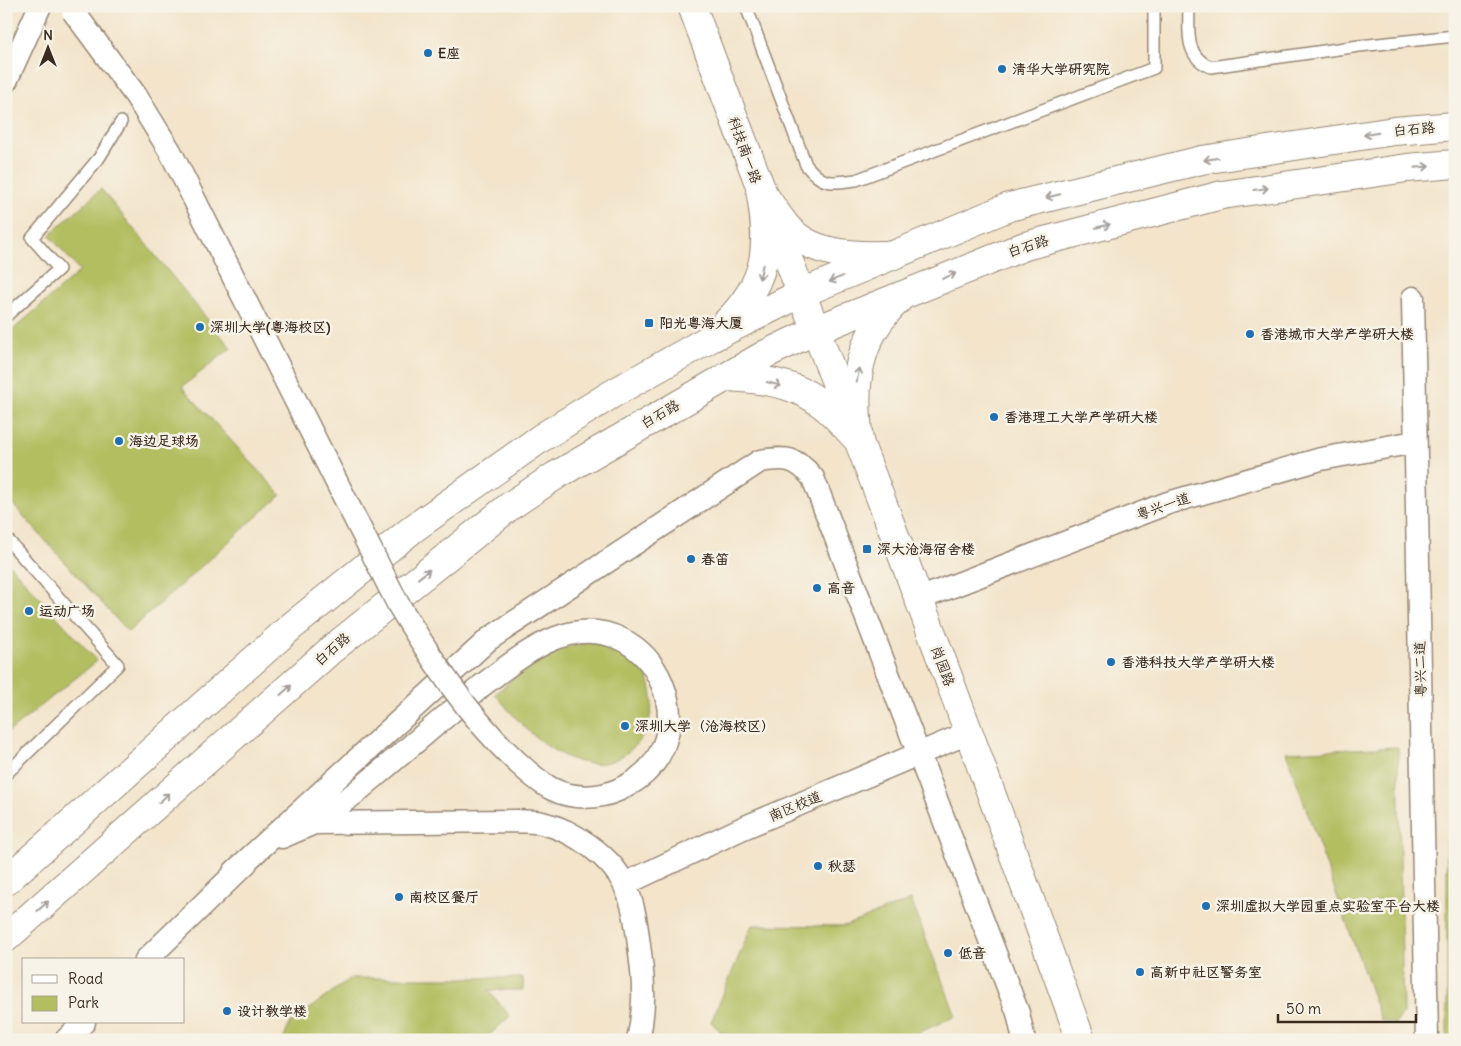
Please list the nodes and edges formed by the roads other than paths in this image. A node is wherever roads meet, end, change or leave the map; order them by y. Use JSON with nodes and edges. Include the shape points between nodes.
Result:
{"nodes":[{"id":1,"x":40,"y":6,"type":"edge"},
{"id":2,"x":692,"y":6,"type":"edge"},
{"id":3,"x":746,"y":6,"type":"edge"},
{"id":4,"x":1154,"y":6,"type":"edge"},
{"id":5,"x":1189,"y":6,"type":"edge"},
{"id":6,"x":71,"y":9,"type":"edge"},
{"id":7,"x":1455,"y":36,"type":"edge"},
{"id":8,"x":6,"y":80,"type":"edge"},
{"id":9,"x":121,"y":122,"type":"dead end"},
{"id":10,"x":1455,"y":126,"type":"edge"},
{"id":11,"x":1455,"y":164,"type":"edge"},
{"id":12,"x":760,"y":189,"type":"junction"},
{"id":13,"x":894,"y":255,"type":"junction"},
{"id":14,"x":802,"y":293,"type":"junction"},
{"id":15,"x":903,"y":295,"type":"junction"},
{"id":16,"x":1412,"y":298,"type":"dead end"},
{"id":17,"x":6,"y":316,"type":"edge"},
{"id":18,"x":816,"y":330,"type":"junction"},
{"id":19,"x":711,"y":338,"type":"junction"},
{"id":20,"x":726,"y":376,"type":"junction"},
{"id":21,"x":858,"y":441,"type":"junction"},
{"id":22,"x":1415,"y":442,"type":"junction"},
{"id":23,"x":6,"y":538,"type":"edge"},
{"id":24,"x":919,"y":599,"type":"junction"},
{"id":25,"x":968,"y":733,"type":"junction"},
{"id":26,"x":917,"y":754,"type":"junction"},
{"id":27,"x":6,"y":774,"type":"edge"},
{"id":28,"x":314,"y":823,"type":"junction"},
{"id":29,"x":234,"y":872,"type":"junction"},
{"id":30,"x":6,"y":881,"type":"edge"},
{"id":31,"x":625,"y":884,"type":"junction"},
{"id":32,"x":6,"y":938,"type":"edge"},
{"id":33,"x":148,"y":958,"type":"edge"},
{"id":34,"x":82,"y":1024,"type":"edge"},
{"id":35,"x":66,"y":1040,"type":"edge"},
{"id":36,"x":638,"y":1040,"type":"edge"},
{"id":37,"x":1024,"y":1040,"type":"edge"},
{"id":38,"x":1081,"y":1040,"type":"edge"},
{"id":39,"x":1427,"y":1040,"type":"edge"}],
"edges":[{"from":1,"to":8,"type":"street"},
{"from":2,"to":12,"type":"main road","name":"科技南一路"},
{"from":3,"to":4,"type":"lane","via":[[806,165],[817,179],[833,183],[856,180],[1154,68]]},
{"from":5,"to":7,"type":"lane","via":[[1189,44],[1202,63],[1211,67]]},
{"from":6,"to":28,"type":"street","bridge":true,"via":[[136,96],[170,151],[398,604],[451,685],[463,700],[469,708],[480,723],[536,779],[552,789],[590,797],[628,786],[642,776],[660,754],[669,725],[668,696],[649,660],[612,636],[582,632],[556,638],[529,652],[487,682],[473,694],[465,700],[458,706],[450,712],[354,794]]},
{"from":9,"to":17,"type":"lane","via":[[99,158],[32,238],[59,269]]},
{"from":10,"to":13,"type":"main road","name":"白石路","one_way":true,"via":[[1394,131],[1202,160],[1009,207]]},
{"from":15,"to":11,"type":"main road","name":"白石路","one_way":true,"via":[[1025,246],[1222,195]]},
{"from":12,"to":13,"type":"main road","via":[[787,227],[802,240],[836,253]]},
{"from":12,"to":14,"type":"main road","name":"科技南一路"},
{"from":12,"to":19,"type":"main road","one_way":true,"via":[[766,221],[759,280],[738,312]]},
{"from":13,"to":14,"type":"main road","name":"白石路","one_way":true},
{"from":14,"to":18,"type":"main road","name":"岗园路"},
{"from":14,"to":19,"type":"main road","name":"白石路"},
{"from":15,"to":18,"type":"main road","name":"白石路"},
{"from":21,"to":15,"type":"main road","one_way":true,"via":[[855,389],[863,351],[884,313]]},
{"from":16,"to":22,"type":"street","name":"粤兴二道"},
{"from":18,"to":20,"type":"main road","name":"白石路"},
{"from":18,"to":21,"type":"main road","name":"岗园路"},
{"from":19,"to":30,"type":"main road","name":"白石路","via":[[541,438],[414,528],[292,626]]},
{"from":20,"to":21,"type":"main road","one_way":true,"via":[[774,383],[800,392],[819,402]]},
{"from":32,"to":20,"type":"main road","name":"白石路","one_way":true,"via":[[332,649],[495,518],[555,476]]},
{"from":21,"to":24,"type":"main road","name":"岗园路"},
{"from":22,"to":24,"type":"street","name":"粤兴一道","via":[[1321,459],[1168,503]]},
{"from":22,"to":39,"type":"street","name":"粤兴二道"},
{"from":23,"to":27,"type":"lane","via":[[118,665]]},
{"from":24,"to":25,"type":"main road","name":"岗园路"},
{"from":25,"to":26,"type":"street","name":"南区校道"},
{"from":25,"to":38,"type":"main road","name":"岗园路"},
{"from":26,"to":29,"type":"street","via":[[813,478],[802,465],[783,457],[760,461],[489,639]]},
{"from":26,"to":31,"type":"street","name":"南区校道","via":[[744,828]]},
{"from":26,"to":37,"type":"street","via":[[1018,1013]]},
{"from":28,"to":29,"type":"street","via":[[280,838]]},
{"from":28,"to":31,"type":"street","via":[[542,823],[587,845],[607,860]]},
{"from":29,"to":33,"type":"street"},
{"from":31,"to":36,"type":"street","via":[[636,920],[644,984],[643,1021]]},
{"from":34,"to":35,"type":"street"}]}
